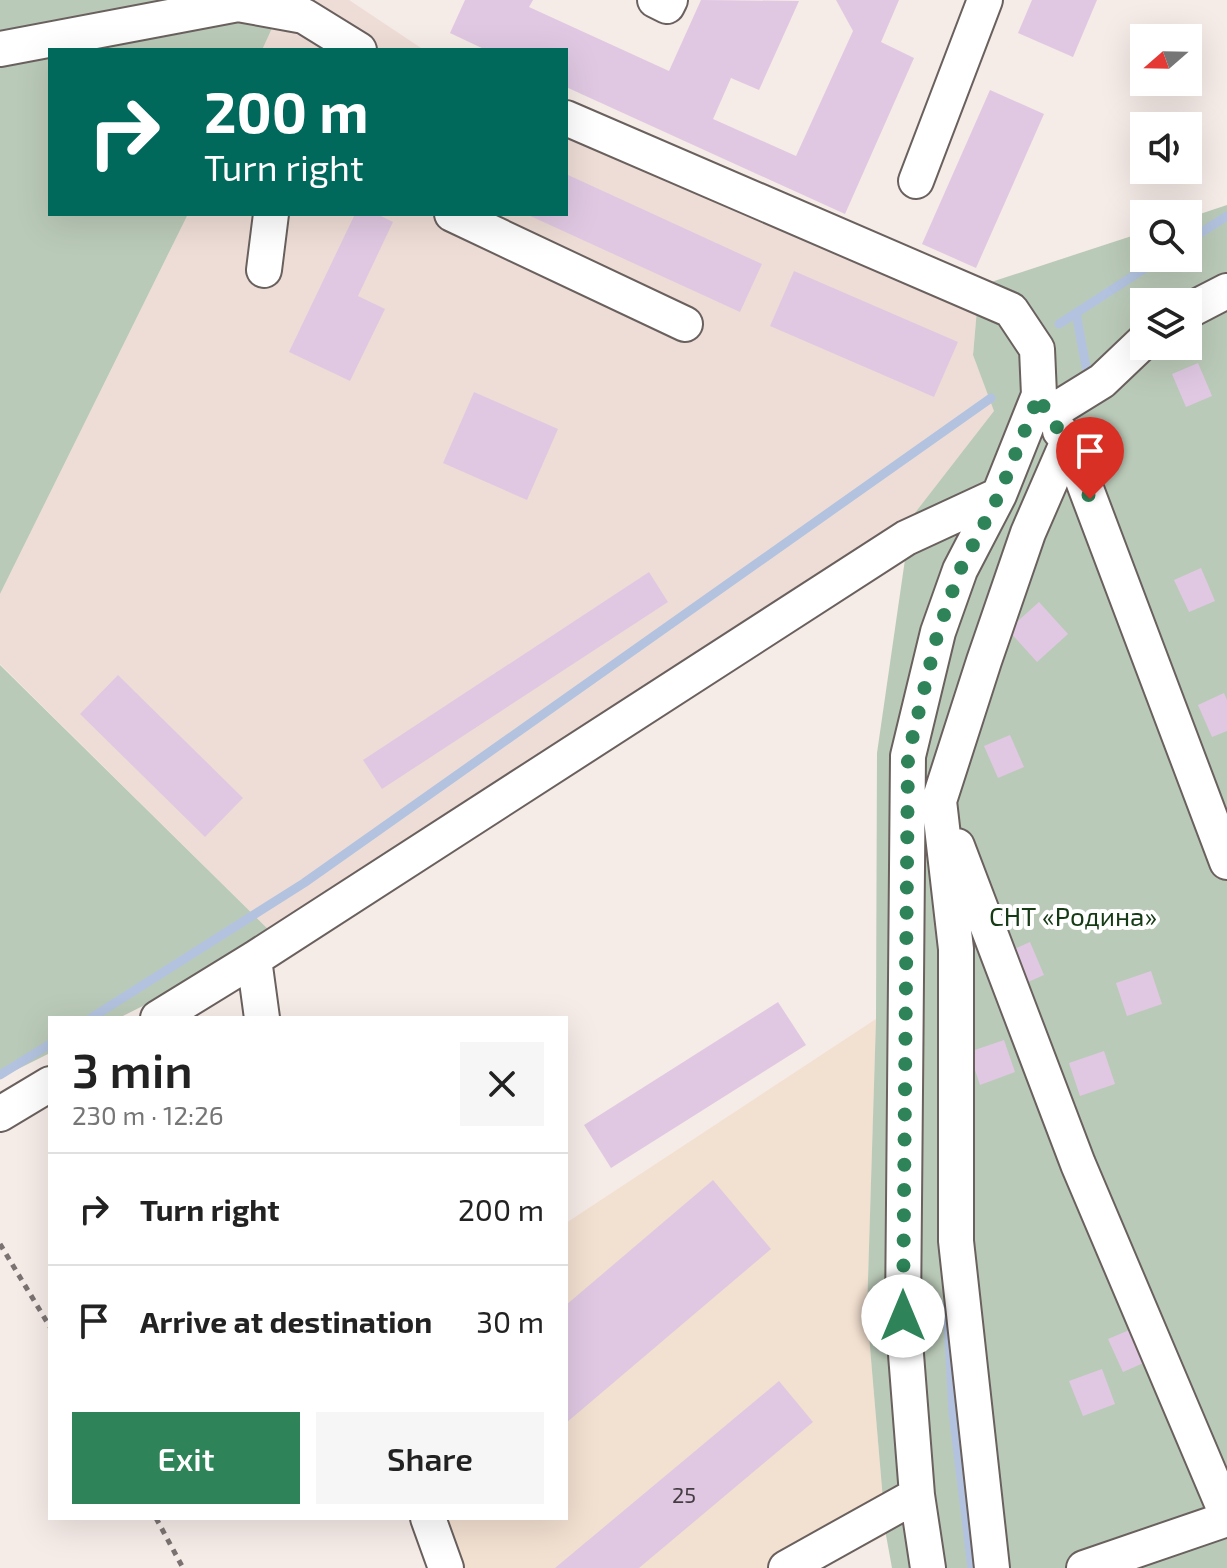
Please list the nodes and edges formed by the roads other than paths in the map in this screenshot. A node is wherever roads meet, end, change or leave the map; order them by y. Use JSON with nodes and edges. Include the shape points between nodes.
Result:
{"nodes":[{"id":1,"x":655,"y":0,"type":"edge"},
{"id":2,"x":670,"y":0,"type":"edge"},
{"id":3,"x":985,"y":0,"type":"edge"},
{"id":4,"x":308,"y":8,"type":"edge"},
{"id":5,"x":314,"y":48,"type":"edge"},
{"id":6,"x":357,"y":48,"type":"edge"},
{"id":7,"x":0,"y":49,"type":"edge"},
{"id":8,"x":568,"y":119,"type":"edge"},
{"id":9,"x":916,"y":181,"type":"dead end"},
{"id":10,"x":271,"y":216,"type":"edge"},
{"id":11,"x":456,"y":216,"type":"edge"},
{"id":12,"x":264,"y":270,"type":"dead end"},
{"id":13,"x":1227,"y":291,"type":"edge"},
{"id":14,"x":1202,"y":304,"type":"edge"},
{"id":15,"x":685,"y":324,"type":"dead end"},
{"id":16,"x":1130,"y":354,"type":"edge"},
{"id":17,"x":1043,"y":405,"type":"junction"},
{"id":18,"x":1068,"y":441,"type":"junction"},
{"id":19,"x":999,"y":495,"type":"junction"},
{"id":20,"x":939,"y":801,"type":"junction"},
{"id":21,"x":1227,"y":862,"type":"edge"},
{"id":22,"x":254,"y":959,"type":"junction"},
{"id":23,"x":161,"y":1016,"type":"edge"},
{"id":24,"x":262,"y":1016,"type":"edge"},
{"id":25,"x":48,"y":1085,"type":"edge"},
{"id":26,"x":0,"y":1114,"type":"edge"},
{"id":27,"x":917,"y":1495,"type":"junction"},
{"id":28,"x":1227,"y":1517,"type":"edge"},
{"id":29,"x":429,"y":1520,"type":"edge"},
{"id":30,"x":446,"y":1568,"type":"edge"},
{"id":31,"x":786,"y":1568,"type":"edge"},
{"id":32,"x":928,"y":1568,"type":"edge"},
{"id":33,"x":992,"y":1568,"type":"edge"},
{"id":34,"x":1084,"y":1568,"type":"edge"}],
"edges":[{"from":1,"to":2,"type":"street","via":[[667,6]]},
{"from":3,"to":9,"type":"street"},
{"from":4,"to":5,"type":"street"},
{"from":4,"to":6,"type":"street"},
{"from":4,"to":7,"type":"street","via":[[238,4]]},
{"from":8,"to":17,"type":"street","via":[[1011,310],[1037,349]]},
{"from":10,"to":12,"type":"street"},
{"from":11,"to":15,"type":"street"},
{"from":13,"to":14,"type":"street"},
{"from":16,"to":17,"type":"street","via":[[1102,381]]},
{"from":17,"to":18,"type":"street"},
{"from":17,"to":19,"type":"street"},
{"from":18,"to":20,"type":"street","via":[[1028,533]]},
{"from":18,"to":21,"type":"street"},
{"from":19,"to":22,"type":"street","via":[[906,538]]},
{"from":19,"to":27,"type":"street","via":[[960,570],[938,632],[908,756],[903,1316]]},
{"from":20,"to":28,"type":"street","via":[[1078,1164]]},
{"from":20,"to":33,"type":"street","via":[[956,949],[956,1241]]},
{"from":22,"to":23,"type":"street"},
{"from":22,"to":24,"type":"street"},
{"from":25,"to":26,"type":"street"},
{"from":27,"to":31,"type":"street"},
{"from":27,"to":32,"type":"street"},
{"from":28,"to":34,"type":"street"},
{"from":29,"to":30,"type":"street"}]}
